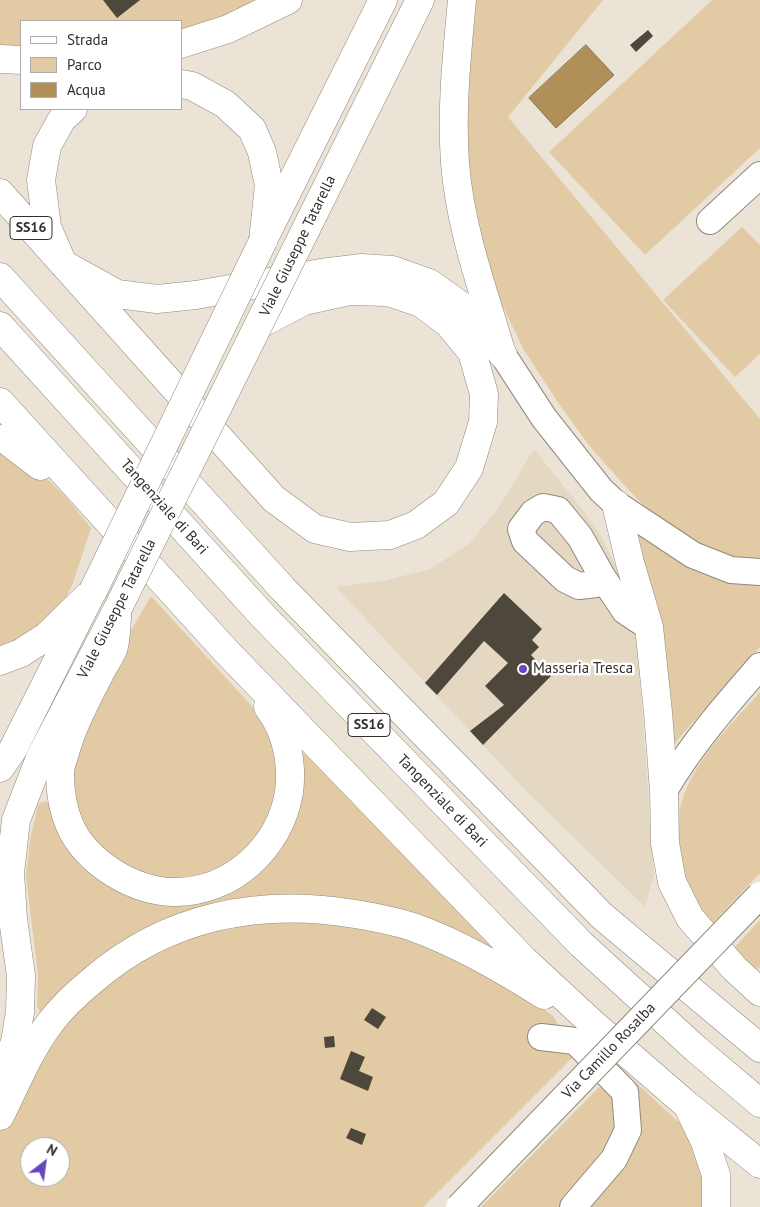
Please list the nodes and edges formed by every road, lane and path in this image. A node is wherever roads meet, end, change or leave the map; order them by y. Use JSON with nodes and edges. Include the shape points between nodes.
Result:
{"nodes":[{"id":1,"x":288,"y":0,"type":"edge"},
{"id":2,"x":384,"y":0,"type":"edge"},
{"id":3,"x":420,"y":0,"type":"edge"},
{"id":4,"x":462,"y":0,"type":"edge"},
{"id":5,"x":182,"y":44,"type":"edge"},
{"id":6,"x":0,"y":59,"type":"edge"},
{"id":7,"x":20,"y":60,"type":"edge"},
{"id":8,"x":182,"y":84,"type":"edge"},
{"id":9,"x":71,"y":110,"type":"edge"},
{"id":10,"x":760,"y":174,"type":"edge"},
{"id":11,"x":0,"y":193,"type":"edge"},
{"id":12,"x":710,"y":221,"type":"dead end"},
{"id":13,"x":263,"y":241,"type":"junction"},
{"id":14,"x":63,"y":264,"type":"junction"},
{"id":15,"x":0,"y":277,"type":"edge"},
{"id":16,"x":260,"y":324,"type":"junction"},
{"id":17,"x":0,"y":326,"type":"edge"},
{"id":18,"x":502,"y":355,"type":"junction"},
{"id":19,"x":0,"y":402,"type":"edge"},
{"id":20,"x":0,"y":439,"type":"edge"},
{"id":21,"x":616,"y":504,"type":"junction"},
{"id":22,"x":99,"y":513,"type":"junction"},
{"id":23,"x":760,"y":572,"type":"edge"},
{"id":24,"x":603,"y":578,"type":"dead end"},
{"id":25,"x":93,"y":591,"type":"junction"},
{"id":26,"x":118,"y":608,"type":"junction"},
{"id":27,"x":649,"y":627,"type":"junction"},
{"id":28,"x":225,"y":650,"type":"junction"},
{"id":29,"x":0,"y":661,"type":"edge"},
{"id":30,"x":760,"y":666,"type":"edge"},
{"id":31,"x":0,"y":768,"type":"edge"},
{"id":32,"x":664,"y":791,"type":"junction"},
{"id":33,"x":760,"y":895,"type":"edge"},
{"id":34,"x":758,"y":989,"type":"edge"},
{"id":35,"x":591,"y":1022,"type":"junction"},
{"id":36,"x":541,"y":1036,"type":"dead end"},
{"id":37,"x":760,"y":1048,"type":"edge"},
{"id":38,"x":0,"y":1081,"type":"edge"},
{"id":39,"x":760,"y":1103,"type":"edge"},
{"id":40,"x":688,"y":1105,"type":"junction"},
{"id":41,"x":0,"y":1116,"type":"edge"},
{"id":42,"x":760,"y":1164,"type":"edge"},
{"id":43,"x":459,"y":1207,"type":"edge"},
{"id":44,"x":573,"y":1207,"type":"edge"},
{"id":45,"x":716,"y":1207,"type":"edge"}],
"edges":[{"from":1,"to":5,"type":"main road","via":[[228,30]]},
{"from":2,"to":13,"type":"main road","name":"Viale Giuseppe Tatarella"},
{"from":3,"to":16,"type":"main road","name":"Viale Giuseppe Tatarella","bridge":true},
{"from":4,"to":18,"type":"main road","via":[[454,94],[455,164],[465,228]]},
{"from":6,"to":7,"type":"main road"},
{"from":8,"to":13,"type":"main road","via":[[192,86],[225,104],[252,129],[262,152],[269,185]]},
{"from":9,"to":14,"type":"main road","via":[[62,118],[47,146],[41,180],[47,226]]},
{"from":10,"to":12,"type":"street"},
{"from":11,"to":14,"type":"main road","number":"SS16"},
{"from":13,"to":25,"type":"main road","name":"Viale Giuseppe Tatarella","bridge":true},
{"from":14,"to":16,"type":"main road","number":"SS16","via":[[274,499],[315,529],[350,536],[390,535],[416,525],[446,504],[468,468],[483,422],[484,394],[472,352],[449,324],[421,303],[388,292],[349,291],[304,302]]},
{"from":14,"to":18,"type":"main road","via":[[117,294],[157,299],[321,273],[362,268],[392,270],[428,283],[460,305],[482,326]]},
{"from":15,"to":37,"type":"main road","number":"SS16","via":[[283,589],[602,916]]},
{"from":16,"to":26,"type":"main road","name":"Viale Giuseppe Tatarella","bridge":true},
{"from":17,"to":39,"type":"main road","name":"Tangenziale di Bari","number":"SS16","via":[[263,616],[581,944]]},
{"from":18,"to":21,"type":"street","via":[[544,418],[601,490]]},
{"from":19,"to":22,"type":"main road"},
{"from":20,"to":22,"type":"main road","via":[[6,440]]},
{"from":21,"to":23,"type":"street","via":[[693,555],[731,570]]},
{"from":21,"to":27,"type":"main road"},
{"from":22,"to":28,"type":"main road"},
{"from":24,"to":27,"type":"street","via":[[625,611]]},
{"from":25,"to":29,"type":"main road","via":[[47,636],[21,653]]},
{"from":25,"to":31,"type":"main road","name":"Viale Giuseppe Tatarella","via":[[12,751]]},
{"from":26,"to":28,"type":"main road","via":[[114,646],[68,741],[60,772],[62,799],[70,826],[88,852],[113,873],[142,887],[173,892],[200,889],[244,869],[276,832],[286,808],[290,780],[288,748],[276,717]]},
{"from":26,"to":38,"type":"main road","name":"Viale Giuseppe Tatarella","via":[[40,758],[16,820],[10,873],[21,976],[20,1012],[15,1042]]},
{"from":27,"to":32,"type":"main road"},
{"from":28,"to":35,"type":"main road","via":[[524,960]]},
{"from":30,"to":32,"type":"street","via":[[710,724]]},
{"from":32,"to":34,"type":"main road","via":[[665,843],[672,882],[690,918],[735,969]]},
{"from":33,"to":43,"type":"street","name":"Via Camillo Rosalba","bridge":true},
{"from":35,"to":40,"type":"main road"},
{"from":35,"to":41,"type":"main road","via":[[494,964],[447,940],[412,927],[340,911],[301,908],[267,908],[223,914],[155,939],[130,952],[76,994],[51,1022],[32,1052]]},
{"from":36,"to":44,"type":"street","via":[[575,1041],[625,1092],[628,1130],[614,1159]]},
{"from":40,"to":42,"type":"main road"},
{"from":40,"to":45,"type":"main road","via":[[716,1174]]}]}
